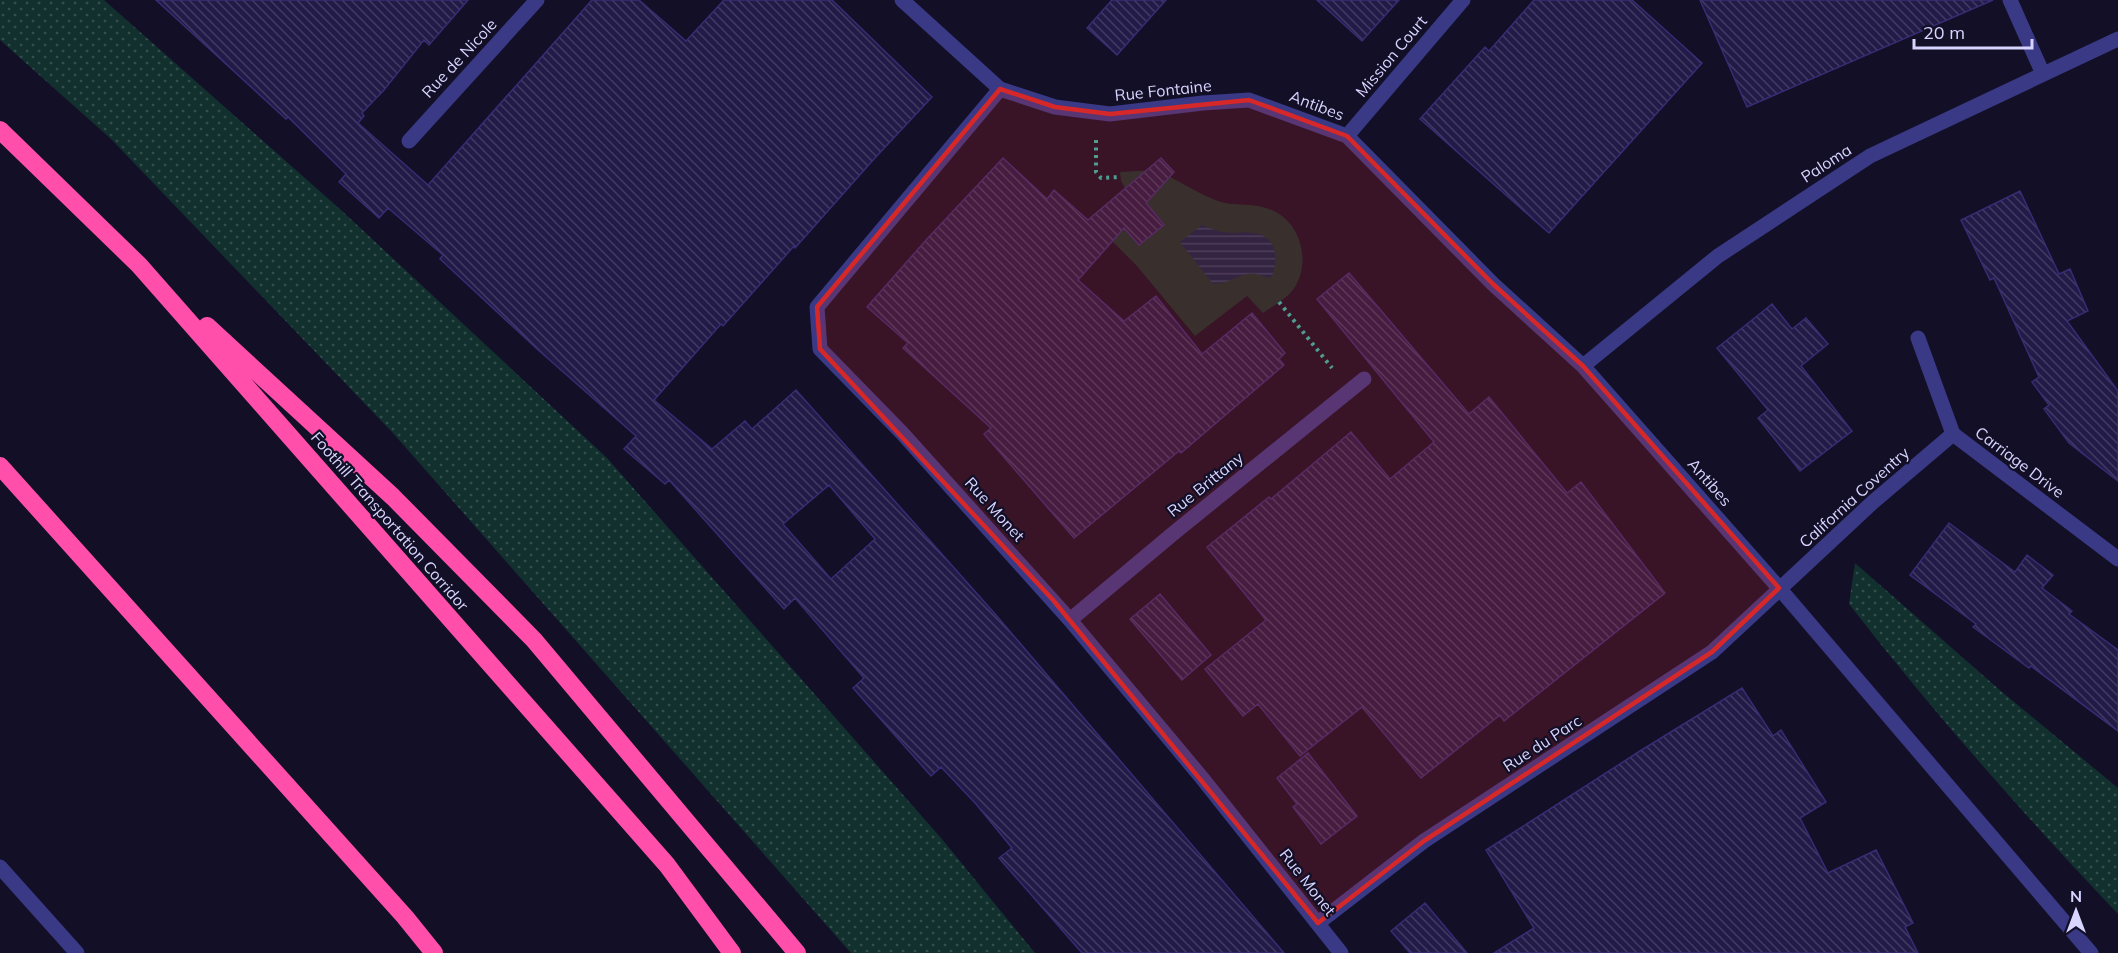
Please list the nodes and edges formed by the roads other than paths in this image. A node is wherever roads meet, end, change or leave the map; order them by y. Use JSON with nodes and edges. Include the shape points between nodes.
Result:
{"nodes":[{"id":1,"x":537,"y":0,"type":"edge"},
{"id":2,"x":902,"y":0,"type":"edge"},
{"id":3,"x":1463,"y":0,"type":"edge"},
{"id":4,"x":2010,"y":0,"type":"edge"},
{"id":5,"x":2118,"y":39,"type":"edge"},
{"id":6,"x":2043,"y":74,"type":"junction"},
{"id":7,"x":1000,"y":89,"type":"junction"},
{"id":8,"x":1249,"y":100,"type":"joint"},
{"id":9,"x":0,"y":130,"type":"edge"},
{"id":10,"x":1347,"y":136,"type":"junction"},
{"id":11,"x":409,"y":141,"type":"dead end"},
{"id":12,"x":139,"y":265,"type":"junction"},
{"id":13,"x":1918,"y":338,"type":"dead end"},
{"id":14,"x":1583,"y":366,"type":"junction"},
{"id":15,"x":1364,"y":379,"type":"dead end"},
{"id":16,"x":1953,"y":434,"type":"junction"},
{"id":17,"x":0,"y":466,"type":"edge"},
{"id":18,"x":2118,"y":559,"type":"edge"},
{"id":19,"x":1779,"y":588,"type":"junction"},
{"id":20,"x":1070,"y":620,"type":"junction"},
{"id":21,"x":0,"y":867,"type":"edge"},
{"id":22,"x":405,"y":917,"type":"junction"},
{"id":23,"x":1318,"y":923,"type":"junction"},
{"id":24,"x":77,"y":953,"type":"edge"},
{"id":25,"x":428,"y":953,"type":"edge"},
{"id":26,"x":434,"y":953,"type":"edge"},
{"id":27,"x":732,"y":953,"type":"edge"},
{"id":28,"x":797,"y":953,"type":"edge"},
{"id":29,"x":1341,"y":953,"type":"edge"},
{"id":30,"x":2091,"y":953,"type":"edge"}],
"edges":[{"from":1,"to":11,"type":"street","name":"Rue de Nicole"},
{"from":2,"to":7,"type":"street","name":"Rue Fontaine"},
{"from":3,"to":10,"type":"street","name":"Mission Court"},
{"from":4,"to":6,"type":"street"},
{"from":5,"to":6,"type":"street","name":"Paloma"},
{"from":6,"to":14,"type":"street","name":"Paloma","via":[[1870,156],[1718,256]]},
{"from":7,"to":8,"type":"street","name":"Rue Fontaine","via":[[1055,107],[1110,114]]},
{"from":7,"to":20,"type":"street","name":"Rue Monet","via":[[817,307],[820,349],[902,433]]},
{"from":8,"to":10,"type":"street","name":"Antibes"},
{"from":9,"to":12,"type":"highway","name":"Foothill Transportation Corridor"},
{"from":10,"to":14,"type":"street","name":"Antibes","via":[[1493,284]]},
{"from":12,"to":27,"type":"highway","name":"Foothill Transportation Corridor","via":[[667,866]]},
{"from":12,"to":28,"type":"highway","via":[[393,496],[534,640]]},
{"from":13,"to":16,"type":"street","name":"Carriage Drive"},
{"from":14,"to":19,"type":"street","name":"Antibes"},
{"from":15,"to":20,"type":"street","name":"Rue Brittany"},
{"from":16,"to":18,"type":"street","name":"Carriage Drive"},
{"from":16,"to":19,"type":"street","name":"California Coventry"},
{"from":17,"to":22,"type":"highway"},
{"from":19,"to":23,"type":"street","name":"Rue du Parc","via":[[1712,652],[1424,841]]},
{"from":19,"to":30,"type":"street","name":"Antibes"},
{"from":20,"to":23,"type":"street","name":"Rue Monet"},
{"from":21,"to":24,"type":"street"},
{"from":22,"to":25,"type":"highway"},
{"from":22,"to":26,"type":"highway"},
{"from":23,"to":29,"type":"street","name":"Rue Monet"}]}
